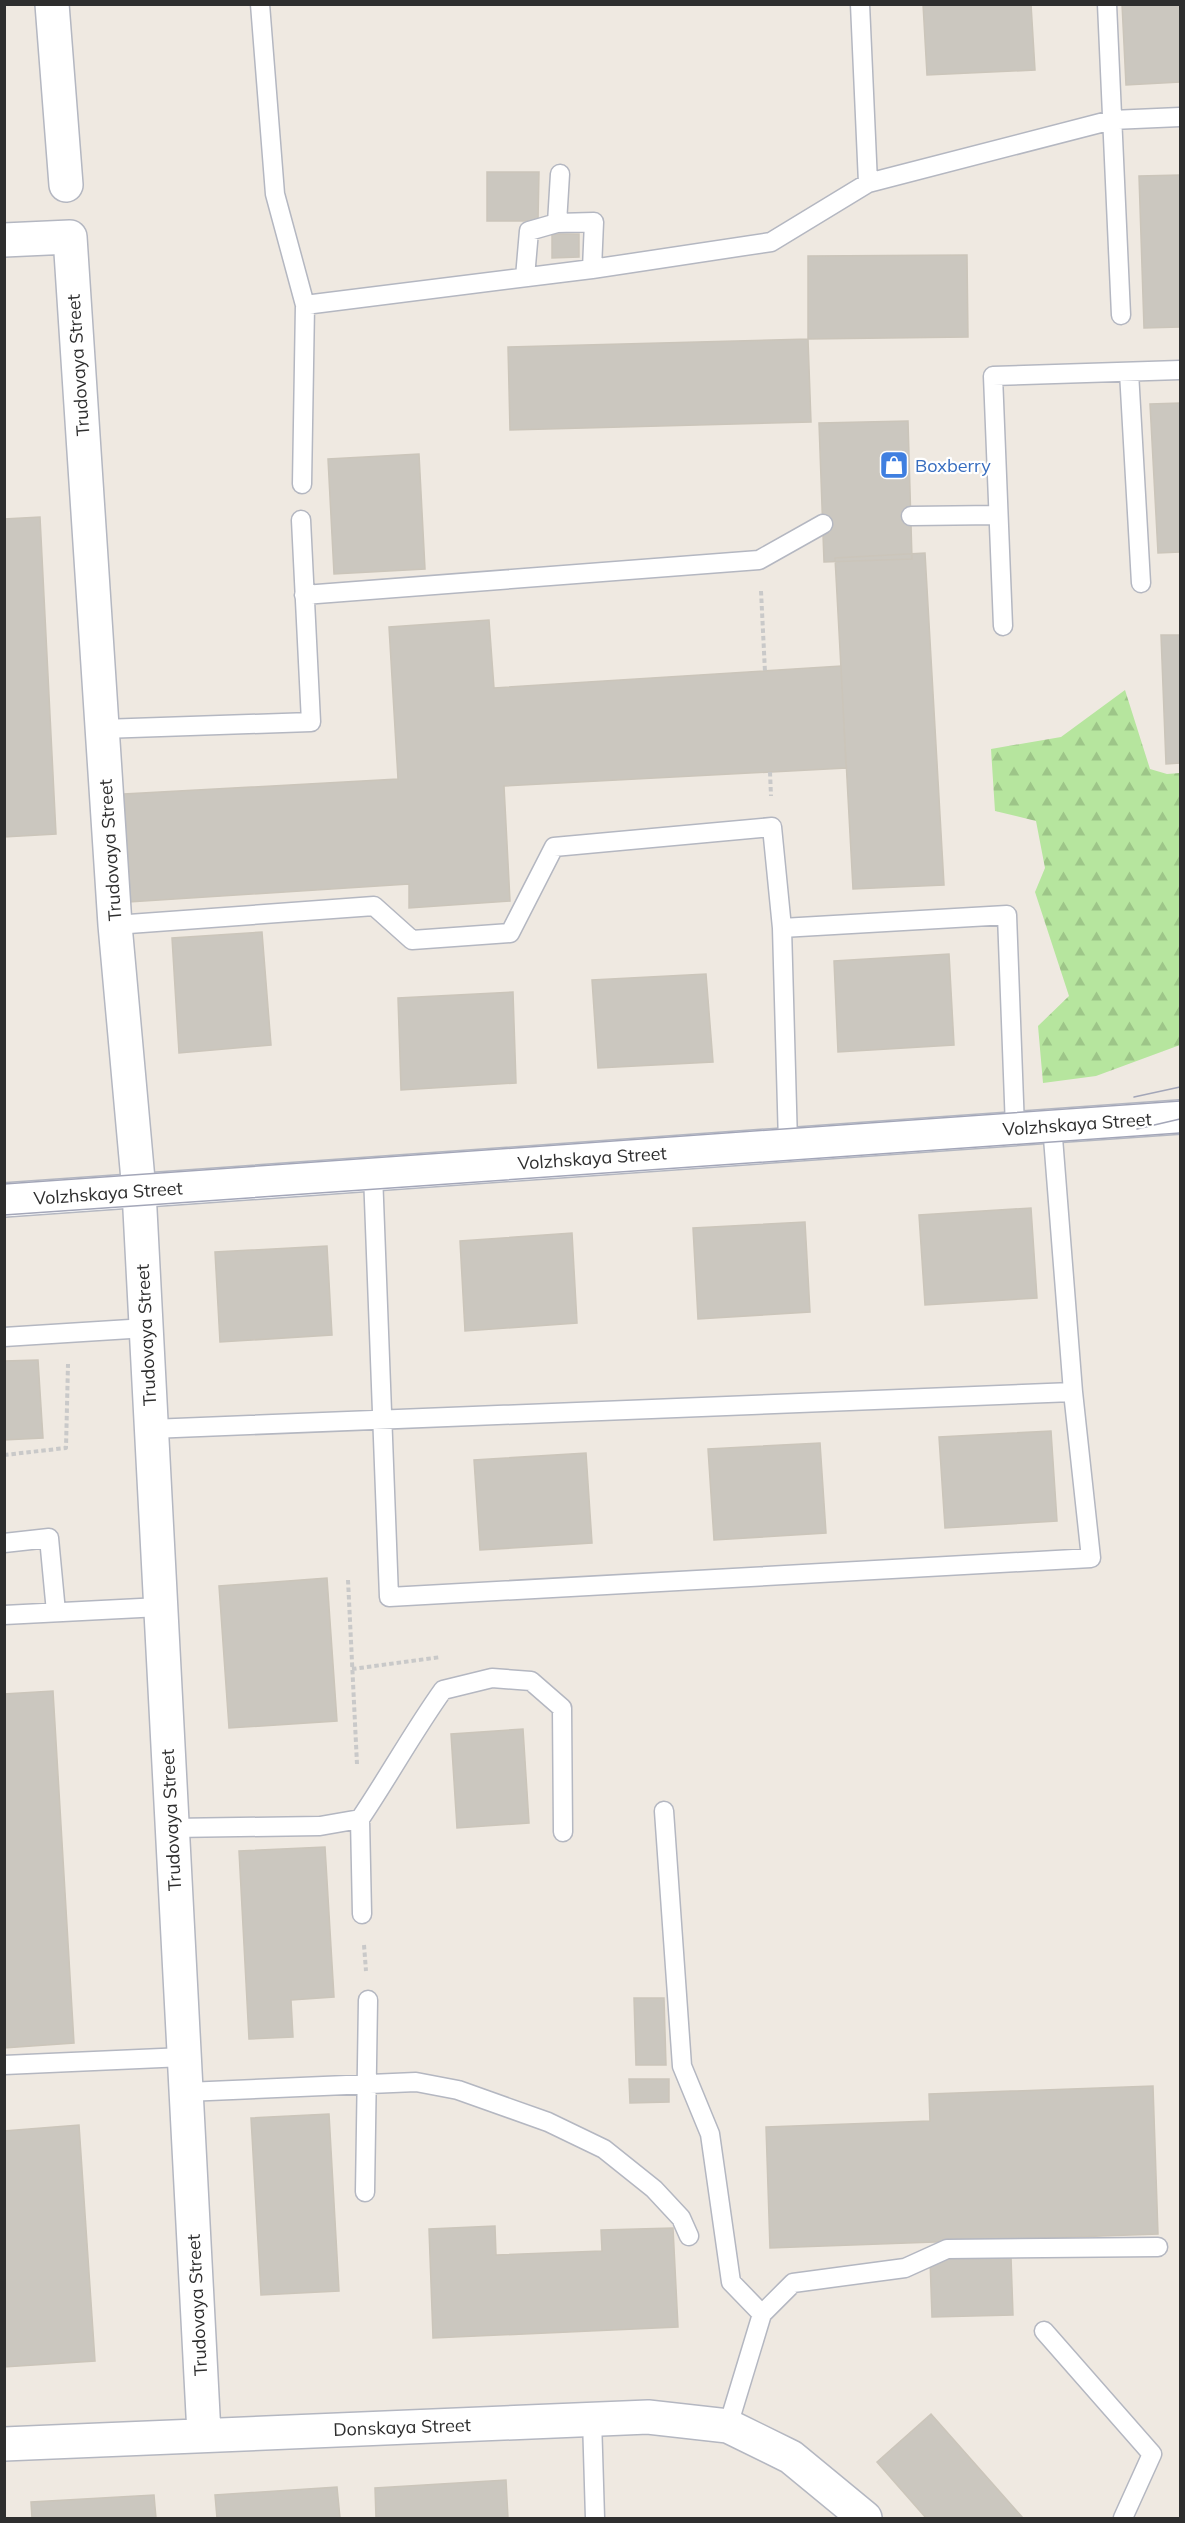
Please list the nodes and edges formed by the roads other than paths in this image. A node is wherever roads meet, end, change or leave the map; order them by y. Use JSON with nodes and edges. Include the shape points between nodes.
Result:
{"nodes":[{"id":1,"x":52,"y":4,"type":"edge"},
{"id":2,"x":260,"y":4,"type":"edge"},
{"id":3,"x":860,"y":4,"type":"edge"},
{"id":4,"x":1107,"y":4,"type":"edge"},
{"id":5,"x":1180,"y":117,"type":"edge"},
{"id":6,"x":1112,"y":120,"type":"junction"},
{"id":7,"x":560,"y":174,"type":"dead end"},
{"id":8,"x":868,"y":183,"type":"junction"},
{"id":9,"x":66,"y":185,"type":"dead end"},
{"id":10,"x":557,"y":223,"type":"junction"},
{"id":11,"x":4,"y":240,"type":"edge"},
{"id":12,"x":592,"y":269,"type":"junction"},
{"id":13,"x":525,"y":277,"type":"junction"},
{"id":14,"x":305,"y":305,"type":"junction"},
{"id":15,"x":1121,"y":315,"type":"dead end"},
{"id":16,"x":1180,"y":370,"type":"edge"},
{"id":17,"x":1129,"y":372,"type":"junction"},
{"id":18,"x":302,"y":484,"type":"dead end"},
{"id":19,"x":997,"y":515,"type":"junction"},
{"id":20,"x":911,"y":516,"type":"dead end"},
{"id":21,"x":301,"y":520,"type":"dead end"},
{"id":22,"x":823,"y":524,"type":"dead end"},
{"id":23,"x":1141,"y":583,"type":"dead end"},
{"id":24,"x":304,"y":595,"type":"junction"},
{"id":25,"x":1003,"y":626,"type":"dead end"},
{"id":26,"x":102,"y":729,"type":"junction"},
{"id":27,"x":115,"y":925,"type":"junction"},
{"id":28,"x":782,"y":928,"type":"junction"},
{"id":29,"x":1180,"y":1103,"type":"edge"},
{"id":30,"x":1180,"y":1117,"type":"edge"},
{"id":31,"x":1098,"y":1121,"type":"junction"},
{"id":32,"x":1052,"y":1125,"type":"junction"},
{"id":33,"x":1015,"y":1128,"type":"junction"},
{"id":34,"x":788,"y":1143,"type":"junction"},
{"id":35,"x":373,"y":1174,"type":"junction"},
{"id":36,"x":138,"y":1191,"type":"junction"},
{"id":37,"x":4,"y":1200,"type":"edge"},
{"id":38,"x":146,"y":1328,"type":"junction"},
{"id":39,"x":4,"y":1337,"type":"edge"},
{"id":40,"x":1073,"y":1392,"type":"junction"},
{"id":41,"x":384,"y":1420,"type":"junction"},
{"id":42,"x":151,"y":1430,"type":"junction"},
{"id":43,"x":4,"y":1544,"type":"edge"},
{"id":44,"x":160,"y":1607,"type":"junction"},
{"id":45,"x":56,"y":1612,"type":"junction"},
{"id":46,"x":4,"y":1615,"type":"edge"},
{"id":47,"x":664,"y":1811,"type":"dead end"},
{"id":48,"x":360,"y":1819,"type":"junction"},
{"id":49,"x":172,"y":1828,"type":"junction"},
{"id":50,"x":563,"y":1832,"type":"dead end"},
{"id":51,"x":362,"y":1914,"type":"road end"},
{"id":52,"x":368,"y":2000,"type":"road end"},
{"id":53,"x":184,"y":2057,"type":"junction"},
{"id":54,"x":4,"y":2065,"type":"edge"},
{"id":55,"x":367,"y":2084,"type":"junction"},
{"id":56,"x":186,"y":2092,"type":"junction"},
{"id":57,"x":365,"y":2192,"type":"dead end"},
{"id":58,"x":689,"y":2236,"type":"dead end"},
{"id":59,"x":1158,"y":2247,"type":"dead end"},
{"id":60,"x":762,"y":2314,"type":"junction"},
{"id":61,"x":1044,"y":2331,"type":"dead end"},
{"id":62,"x":592,"y":2419,"type":"junction"},
{"id":63,"x":728,"y":2426,"type":"junction"},
{"id":64,"x":204,"y":2434,"type":"junction"},
{"id":65,"x":4,"y":2445,"type":"edge"},
{"id":66,"x":595,"y":2518,"type":"edge"},
{"id":67,"x":865,"y":2518,"type":"edge"},
{"id":68,"x":1123,"y":2518,"type":"edge"}],
"edges":[{"from":1,"to":9,"type":"street"},
{"from":2,"to":14,"type":"lane","via":[[274,194]]},
{"from":3,"to":8,"type":"lane"},
{"from":4,"to":6,"type":"lane"},
{"from":5,"to":6,"type":"lane"},
{"from":6,"to":8,"type":"lane"},
{"from":6,"to":15,"type":"lane"},
{"from":7,"to":10,"type":"lane"},
{"from":8,"to":12,"type":"lane","via":[[771,242]]},
{"from":10,"to":12,"type":"lane","via":[[594,222]]},
{"from":10,"to":13,"type":"lane","via":[[529,231]]},
{"from":11,"to":26,"type":"street","name":"Trudovaya Street","via":[[70,237]]},
{"from":12,"to":13,"type":"lane"},
{"from":13,"to":14,"type":"lane"},
{"from":14,"to":18,"type":"lane"},
{"from":16,"to":17,"type":"lane"},
{"from":17,"to":19,"type":"lane","via":[[993,376]]},
{"from":17,"to":23,"type":"lane"},
{"from":19,"to":20,"type":"lane"},
{"from":19,"to":25,"type":"lane"},
{"from":21,"to":24,"type":"lane"},
{"from":22,"to":24,"type":"lane","via":[[759,560]]},
{"from":24,"to":26,"type":"lane","via":[[311,722]]},
{"from":26,"to":27,"type":"street","name":"Trudovaya Street"},
{"from":27,"to":28,"type":"lane","via":[[374,906],[412,940],[510,933],[554,847],[772,827]]},
{"from":27,"to":36,"type":"street","name":"Trudovaya Street"},
{"from":28,"to":33,"type":"lane","via":[[1007,915]]},
{"from":28,"to":34,"type":"lane"},
{"from":29,"to":31,"type":"street"},
{"from":30,"to":31,"type":"street","name":"Volzhskaya Street"},
{"from":31,"to":32,"type":"street","name":"Volzhskaya Street"},
{"from":32,"to":33,"type":"street","name":"Volzhskaya Street"},
{"from":32,"to":40,"type":"lane"},
{"from":33,"to":34,"type":"street","name":"Volzhskaya Street"},
{"from":34,"to":35,"type":"street","name":"Volzhskaya Street"},
{"from":35,"to":36,"type":"street","name":"Volzhskaya Street"},
{"from":35,"to":41,"type":"lane"},
{"from":36,"to":37,"type":"street","name":"Volzhskaya Street"},
{"from":36,"to":38,"type":"street","name":"Trudovaya Street"},
{"from":38,"to":39,"type":"lane"},
{"from":38,"to":42,"type":"street","name":"Trudovaya Street"},
{"from":40,"to":41,"type":"lane"},
{"from":40,"to":41,"type":"lane","via":[[1091,1558],[389,1597]]},
{"from":41,"to":42,"type":"lane"},
{"from":42,"to":44,"type":"street","name":"Trudovaya Street"},
{"from":43,"to":45,"type":"lane","via":[[49,1539]]},
{"from":44,"to":45,"type":"lane"},
{"from":44,"to":49,"type":"street","name":"Trudovaya Street"},
{"from":45,"to":46,"type":"lane"},
{"from":47,"to":60,"type":"lane","via":[[682,2066],[710,2134],[731,2282]]},
{"from":48,"to":49,"type":"lane","via":[[320,1826]]},
{"from":48,"to":50,"type":"lane","via":[[443,1690],[492,1678],[531,1681],[562,1707]]},
{"from":48,"to":51,"type":"lane"},
{"from":49,"to":53,"type":"street","name":"Trudovaya Street"},
{"from":52,"to":55,"type":"lane"},
{"from":53,"to":54,"type":"lane"},
{"from":53,"to":56,"type":"street","name":"Trudovaya Street"},
{"from":55,"to":56,"type":"lane"},
{"from":55,"to":57,"type":"lane"},
{"from":55,"to":58,"type":"lane","via":[[416,2082],[458,2090],[548,2122],[604,2149],[654,2189],[681,2218]]},
{"from":56,"to":64,"type":"street","name":"Trudovaya Street"},
{"from":59,"to":60,"type":"lane","via":[[947,2249],[905,2268],[793,2283]]},
{"from":60,"to":63,"type":"lane"},
{"from":61,"to":68,"type":"lane","via":[[1152,2454]]},
{"from":62,"to":63,"type":"street","name":"Donskaya Street","via":[[648,2417]]},
{"from":62,"to":64,"type":"street","name":"Donskaya Street"},
{"from":62,"to":66,"type":"lane"},
{"from":63,"to":67,"type":"street","name":"Donskaya Street","via":[[791,2457]]},
{"from":64,"to":65,"type":"street","name":"Donskaya Street"}]}
